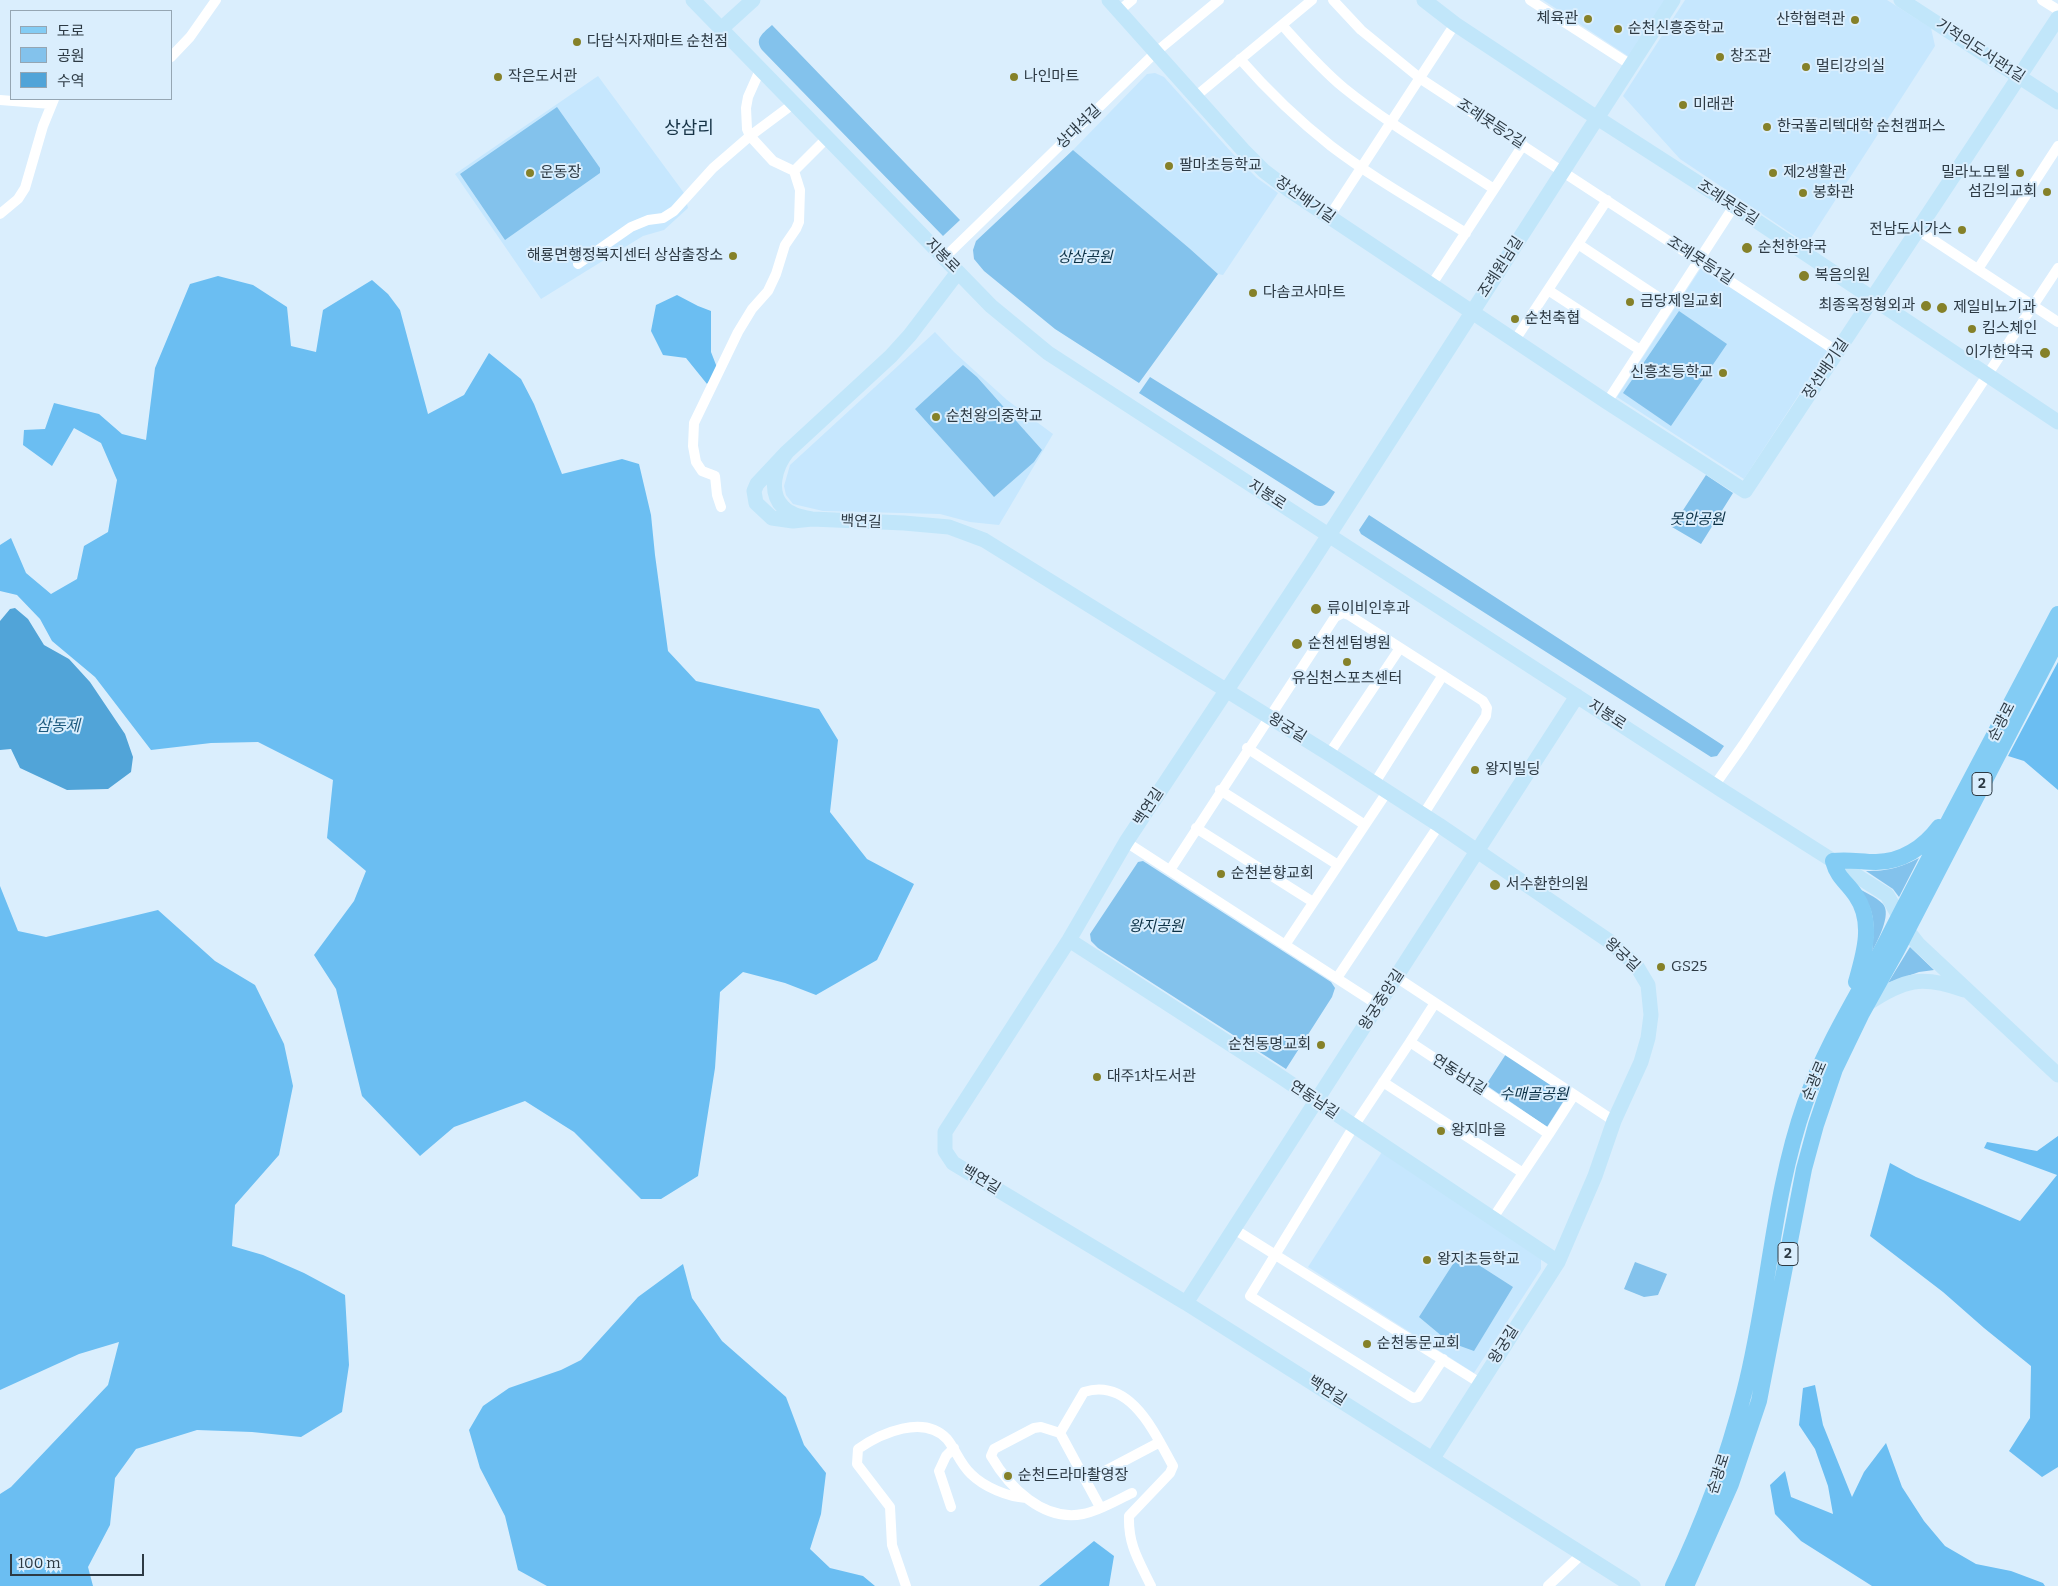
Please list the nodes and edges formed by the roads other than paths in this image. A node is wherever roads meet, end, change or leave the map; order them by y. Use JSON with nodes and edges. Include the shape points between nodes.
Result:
{"nodes":[{"id":1,"x":216,"y":0,"type":"edge"},
{"id":2,"x":693,"y":0,"type":"edge"},
{"id":3,"x":753,"y":0,"type":"edge"},
{"id":4,"x":1132,"y":0,"type":"edge"},
{"id":5,"x":1218,"y":0,"type":"edge"},
{"id":6,"x":1312,"y":0,"type":"edge"},
{"id":7,"x":1334,"y":0,"type":"edge"},
{"id":8,"x":1530,"y":0,"type":"edge"},
{"id":9,"x":1673,"y":0,"type":"edge"},
{"id":10,"x":1901,"y":0,"type":"edge"},
{"id":11,"x":2042,"y":0,"type":"edge"},
{"id":12,"x":1432,"y":3,"type":"edge"},
{"id":13,"x":1114,"y":5,"type":"edge"},
{"id":14,"x":2058,"y":10,"type":"edge"},
{"id":15,"x":2058,"y":18,"type":"edge"},
{"id":16,"x":1455,"y":24,"type":"junction"},
{"id":17,"x":1282,"y":25,"type":"junction"},
{"id":18,"x":721,"y":29,"type":"junction"},
{"id":19,"x":1156,"y":52,"type":"junction"},
{"id":20,"x":172,"y":56,"type":"edge"},
{"id":21,"x":1240,"y":59,"type":"junction"},
{"id":22,"x":1631,"y":65,"type":"junction"},
{"id":23,"x":760,"y":70,"type":"junction"},
{"id":24,"x":2020,"y":77,"type":"junction"},
{"id":25,"x":1420,"y":78,"type":"junction"},
{"id":26,"x":1196,"y":96,"type":"junction"},
{"id":27,"x":0,"y":100,"type":"edge"},
{"id":28,"x":53,"y":101,"type":"edge"},
{"id":29,"x":2058,"y":102,"type":"edge"},
{"id":30,"x":793,"y":104,"type":"junction"},
{"id":31,"x":1597,"y":118,"type":"junction"},
{"id":32,"x":1391,"y":122,"type":"junction"},
{"id":33,"x":750,"y":136,"type":"junction"},
{"id":34,"x":826,"y":138,"type":"junction"},
{"id":35,"x":1523,"y":145,"type":"junction"},
{"id":36,"x":2058,"y":146,"type":"edge"},
{"id":37,"x":1361,"y":167,"type":"junction"},
{"id":38,"x":794,"y":171,"type":"junction"},
{"id":39,"x":1563,"y":171,"type":"junction"},
{"id":40,"x":1494,"y":189,"type":"junction"},
{"id":41,"x":1606,"y":200,"type":"junction"},
{"id":42,"x":1734,"y":206,"type":"junction"},
{"id":43,"x":0,"y":214,"type":"edge"},
{"id":44,"x":1329,"y":217,"type":"junction"},
{"id":45,"x":1918,"y":230,"type":"junction"},
{"id":46,"x":1466,"y":233,"type":"junction"},
{"id":47,"x":1578,"y":244,"type":"junction"},
{"id":48,"x":944,"y":258,"type":"junction"},
{"id":49,"x":1700,"y":260,"type":"junction"},
{"id":50,"x":578,"y":264,"type":"dead end"},
{"id":51,"x":2058,"y":268,"type":"edge"},
{"id":52,"x":1978,"y":269,"type":"junction"},
{"id":53,"x":958,"y":272,"type":"junction"},
{"id":54,"x":1432,"y":284,"type":"junction"},
{"id":55,"x":1548,"y":290,"type":"junction"},
{"id":56,"x":1873,"y":299,"type":"junction"},
{"id":57,"x":1670,"y":304,"type":"junction"},
{"id":58,"x":2033,"y":306,"type":"junction"},
{"id":59,"x":1472,"y":311,"type":"junction"},
{"id":60,"x":2058,"y":322,"type":"edge"},
{"id":61,"x":1515,"y":340,"type":"junction"},
{"id":62,"x":1640,"y":350,"type":"junction"},
{"id":63,"x":1838,"y":352,"type":"junction"},
{"id":64,"x":1986,"y":376,"type":"junction"},
{"id":65,"x":1607,"y":402,"type":"junction"},
{"id":66,"x":2058,"y":422,"type":"edge"},
{"id":67,"x":787,"y":452,"type":"junction"},
{"id":68,"x":721,"y":507,"type":"dead end"},
{"id":69,"x":812,"y":519,"type":"junction"},
{"id":70,"x":1329,"y":535,"type":"junction"},
{"id":71,"x":2058,"y":614,"type":"edge"},
{"id":72,"x":2058,"y":639,"type":"edge"},
{"id":73,"x":1400,"y":648,"type":"junction"},
{"id":74,"x":1443,"y":675,"type":"junction"},
{"id":75,"x":1226,"y":689,"type":"junction"},
{"id":76,"x":1577,"y":696,"type":"junction"},
{"id":77,"x":1269,"y":718,"type":"junction"},
{"id":78,"x":1248,"y":748,"type":"junction"},
{"id":79,"x":1329,"y":754,"type":"junction"},
{"id":80,"x":1714,"y":786,"type":"junction"},
{"id":81,"x":1380,"y":788,"type":"junction"},
{"id":82,"x":1220,"y":790,"type":"junction"},
{"id":83,"x":1954,"y":814,"type":"junction"},
{"id":84,"x":1423,"y":815,"type":"junction"},
{"id":85,"x":1365,"y":825,"type":"junction"},
{"id":86,"x":1438,"y":825,"type":"junction"},
{"id":87,"x":1196,"y":828,"type":"junction"},
{"id":88,"x":1126,"y":842,"type":"junction"},
{"id":89,"x":1477,"y":852,"type":"junction"},
{"id":90,"x":1833,"y":861,"type":"junction"},
{"id":91,"x":1338,"y":865,"type":"junction"},
{"id":92,"x":1170,"y":870,"type":"junction"},
{"id":93,"x":1314,"y":902,"type":"junction"},
{"id":94,"x":1902,"y":923,"type":"junction"},
{"id":95,"x":1068,"y":940,"type":"junction"},
{"id":96,"x":1286,"y":945,"type":"junction"},
{"id":97,"x":1396,"y":977,"type":"junction"},
{"id":98,"x":1337,"y":978,"type":"junction"},
{"id":99,"x":1969,"y":992,"type":"junction"},
{"id":100,"x":1435,"y":1003,"type":"junction"},
{"id":101,"x":1850,"y":1004,"type":"junction"},
{"id":102,"x":1867,"y":1004,"type":"junction"},
{"id":103,"x":1378,"y":1005,"type":"junction"},
{"id":104,"x":1410,"y":1042,"type":"junction"},
{"id":105,"x":2058,"y":1075,"type":"edge"},
{"id":106,"x":1383,"y":1082,"type":"junction"},
{"id":107,"x":1574,"y":1095,"type":"junction"},
{"id":108,"x":1316,"y":1101,"type":"junction"},
{"id":109,"x":1614,"y":1121,"type":"junction"},
{"id":110,"x":1354,"y":1126,"type":"junction"},
{"id":111,"x":1549,"y":1134,"type":"junction"},
{"id":112,"x":1523,"y":1173,"type":"junction"},
{"id":113,"x":1493,"y":1218,"type":"junction"},
{"id":114,"x":1234,"y":1228,"type":"junction"},
{"id":115,"x":1276,"y":1254,"type":"junction"},
{"id":116,"x":1558,"y":1262,"type":"junction"},
{"id":117,"x":1186,"y":1303,"type":"junction"},
{"id":118,"x":1443,"y":1359,"type":"junction"},
{"id":119,"x":1480,"y":1383,"type":"junction"},
{"id":120,"x":1060,"y":1433,"type":"junction"},
{"id":121,"x":1160,"y":1442,"type":"junction"},
{"id":122,"x":954,"y":1448,"type":"junction"},
{"id":123,"x":1433,"y":1458,"type":"junction"},
{"id":124,"x":1086,"y":1481,"type":"junction"},
{"id":125,"x":1132,"y":1492,"type":"dead end"},
{"id":126,"x":1027,"y":1498,"type":"junction"},
{"id":127,"x":951,"y":1507,"type":"dead end"},
{"id":128,"x":1100,"y":1507,"type":"junction"},
{"id":129,"x":1583,"y":1553,"type":"junction"},
{"id":130,"x":906,"y":1586,"type":"edge"},
{"id":131,"x":1151,"y":1586,"type":"edge"},
{"id":132,"x":1548,"y":1586,"type":"edge"},
{"id":133,"x":1633,"y":1586,"type":"edge"},
{"id":134,"x":1673,"y":1586,"type":"edge"},
{"id":135,"x":1686,"y":1586,"type":"edge"}],
"edges":[{"from":1,"to":20,"type":"street"},
{"from":2,"to":18,"type":"street","name":"지봉로"},
{"from":3,"to":18,"type":"street"},
{"from":4,"to":13,"type":"street","name":"장선배기길"},
{"from":5,"to":19,"type":"street","name":"상대석길"},
{"from":6,"to":17,"type":"street"},
{"from":7,"to":25,"type":"street","name":"조례못등2길","via":[[1361,30]]},
{"from":8,"to":22,"type":"street"},
{"from":9,"to":22,"type":"street","name":"조례원님길"},
{"from":10,"to":24,"type":"street","name":"기적의도서관1길"},
{"from":11,"to":14,"type":"street"},
{"from":12,"to":16,"type":"street","name":"조례못등길"},
{"from":13,"to":19,"type":"street","name":"장선배기길"},
{"from":15,"to":24,"type":"street","name":"장선배기길"},
{"from":16,"to":25,"type":"street"},
{"from":16,"to":31,"type":"street","name":"조례못등길"},
{"from":17,"to":21,"type":"street"},
{"from":17,"to":32,"type":"street","via":[[1343,87]]},
{"from":18,"to":23,"type":"street","name":"지봉로"},
{"from":19,"to":26,"type":"street","name":"장선배기길"},
{"from":19,"to":48,"type":"street","name":"상대석길"},
{"from":21,"to":26,"type":"street"},
{"from":21,"to":37,"type":"street","via":[[1296,117]]},
{"from":22,"to":31,"type":"street","name":"조례원님길"},
{"from":23,"to":30,"type":"street","name":"지봉로"},
{"from":23,"to":33,"type":"street","via":[[748,97],[746,122]]},
{"from":24,"to":29,"type":"street","name":"기적의도서관1길"},
{"from":24,"to":45,"type":"street","name":"장선배기길"},
{"from":25,"to":32,"type":"street"},
{"from":25,"to":35,"type":"street","name":"조례못등2길"},
{"from":26,"to":44,"type":"street","name":"장선배기길","via":[[1264,171]]},
{"from":27,"to":28,"type":"street"},
{"from":28,"to":43,"type":"street","via":[[25,188],[18,199]]},
{"from":30,"to":33,"type":"street"},
{"from":30,"to":34,"type":"street","name":"지봉로"},
{"from":31,"to":39,"type":"street","name":"조례원님길"},
{"from":31,"to":42,"type":"street","name":"조례못등길"},
{"from":32,"to":37,"type":"street"},
{"from":32,"to":40,"type":"street"},
{"from":33,"to":38,"type":"street","via":[[773,161]]},
{"from":33,"to":50,"type":"street","via":[[713,168],[674,211],[663,218],[630,227]]},
{"from":34,"to":38,"type":"street"},
{"from":34,"to":48,"type":"street","name":"지봉로"},
{"from":35,"to":39,"type":"street","name":"조례못등2길"},
{"from":35,"to":40,"type":"street"},
{"from":36,"to":52,"type":"street"},
{"from":37,"to":44,"type":"street"},
{"from":37,"to":46,"type":"street"},
{"from":38,"to":68,"type":"street","via":[[800,190],[799,222],[785,245],[768,291],[738,332],[694,423],[696,462],[702,471],[715,476]]},
{"from":39,"to":41,"type":"street","name":"조례못등1길"},
{"from":39,"to":59,"type":"street","name":"조례원님길"},
{"from":40,"to":46,"type":"street"},
{"from":41,"to":47,"type":"street"},
{"from":41,"to":49,"type":"street","name":"조례못등1길"},
{"from":42,"to":49,"type":"street"},
{"from":42,"to":56,"type":"street","name":"조례못등길"},
{"from":44,"to":54,"type":"street","name":"장선배기길"},
{"from":45,"to":52,"type":"street"},
{"from":45,"to":56,"type":"street","name":"장선배기길"},
{"from":46,"to":54,"type":"street"},
{"from":47,"to":55,"type":"street"},
{"from":47,"to":57,"type":"street"},
{"from":48,"to":53,"type":"street","name":"지봉로"},
{"from":49,"to":57,"type":"street"},
{"from":49,"to":63,"type":"street","name":"조례못등1길"},
{"from":51,"to":58,"type":"street"},
{"from":52,"to":58,"type":"street"},
{"from":53,"to":67,"type":"street","name":"백연길","via":[[891,356]]},
{"from":53,"to":70,"type":"street","name":"지봉로","via":[[991,306],[1061,362]]},
{"from":54,"to":59,"type":"street","name":"장선배기길"},
{"from":55,"to":61,"type":"street"},
{"from":55,"to":62,"type":"street"},
{"from":56,"to":63,"type":"street","name":"장선배기길"},
{"from":56,"to":64,"type":"street","name":"조례못등길"},
{"from":57,"to":62,"type":"street"},
{"from":58,"to":60,"type":"street"},
{"from":58,"to":64,"type":"street"},
{"from":59,"to":61,"type":"street","name":"장선배기길"},
{"from":59,"to":70,"type":"street","name":"조례원님길"},
{"from":61,"to":65,"type":"street","name":"장선배기길"},
{"from":62,"to":65,"type":"street"},
{"from":63,"to":65,"type":"street","name":"장선배기길","via":[[1745,491]]},
{"from":64,"to":66,"type":"street","name":"조례못등길"},
{"from":64,"to":80,"type":"street"},
{"from":67,"to":69,"type":"street","name":"백연길","via":[[776,474],[775,494],[786,510]]},
{"from":67,"to":69,"type":"street","name":"백연길","via":[[757,484],[754,498],[759,508],[772,518]]},
{"from":69,"to":75,"type":"street","name":"백연길","via":[[928,525],[966,532],[998,548]]},
{"from":70,"to":75,"type":"street","name":"백연길"},
{"from":70,"to":76,"type":"street","name":"지봉로"},
{"from":71,"to":83,"type":"main road","name":"순광로","number":"2"},
{"from":72,"to":94,"type":"main road","name":"순광로","number":"2"},
{"from":73,"to":74,"type":"street"},
{"from":73,"to":77,"type":"street","via":[[1349,615],[1338,615]]},
{"from":73,"to":79,"type":"street"},
{"from":74,"to":81,"type":"street"},
{"from":74,"to":84,"type":"street","via":[[1483,701],[1487,712]]},
{"from":75,"to":77,"type":"street","name":"왕궁길"},
{"from":75,"to":88,"type":"street","name":"백연길"},
{"from":76,"to":80,"type":"street","name":"지봉로"},
{"from":76,"to":89,"type":"street","name":"왕궁중앙길"},
{"from":77,"to":78,"type":"street"},
{"from":77,"to":79,"type":"street","name":"왕궁길"},
{"from":78,"to":82,"type":"street"},
{"from":78,"to":85,"type":"street"},
{"from":79,"to":81,"type":"street","name":"왕궁길"},
{"from":80,"to":90,"type":"street","name":"지봉로"},
{"from":81,"to":84,"type":"street","name":"왕궁길"},
{"from":81,"to":85,"type":"street"},
{"from":82,"to":87,"type":"street"},
{"from":82,"to":91,"type":"street"},
{"from":83,"to":90,"type":"main road","via":[[1916,851],[1879,862]]},
{"from":83,"to":94,"type":"main road","name":"순광로","number":"2"},
{"from":84,"to":86,"type":"street","name":"왕궁길"},
{"from":85,"to":91,"type":"street"},
{"from":86,"to":89,"type":"street","name":"왕궁길"},
{"from":86,"to":98,"type":"street"},
{"from":87,"to":92,"type":"street"},
{"from":87,"to":93,"type":"street"},
{"from":88,"to":92,"type":"street"},
{"from":88,"to":95,"type":"street","name":"백연길"},
{"from":89,"to":97,"type":"street","name":"왕궁중앙길"},
{"from":89,"to":109,"type":"street","name":"왕궁길","via":[[1609,941],[1636,965],[1648,985],[1652,1009],[1648,1038]]},
{"from":90,"to":94,"type":"street","name":"지봉로","via":[[1887,895]]},
{"from":90,"to":101,"type":"main road","via":[[1836,873],[1857,897],[1867,925],[1866,944]]},
{"from":91,"to":93,"type":"street"},
{"from":92,"to":96,"type":"street"},
{"from":93,"to":96,"type":"street"},
{"from":94,"to":99,"type":"street","name":"지봉로","via":[[1920,946]]},
{"from":94,"to":101,"type":"main road","name":"순광로","number":"2"},
{"from":94,"to":102,"type":"main road","name":"순광로","number":"2"},
{"from":95,"to":108,"type":"street","name":"연동남길"},
{"from":95,"to":117,"type":"street","name":"백연길","via":[[945,1132],[945,1151],[953,1163]]},
{"from":96,"to":98,"type":"street"},
{"from":97,"to":100,"type":"street"},
{"from":97,"to":103,"type":"street","name":"왕궁중앙길"},
{"from":98,"to":103,"type":"street"},
{"from":99,"to":102,"type":"street","via":[[1946,984],[1908,982],[1889,989]]},
{"from":99,"to":105,"type":"street","name":"지봉로"},
{"from":100,"to":104,"type":"street"},
{"from":100,"to":107,"type":"street"},
{"from":101,"to":134,"type":"main road","name":"순광로","number":"2","via":[[1806,1100],[1794,1136],[1744,1391],[1715,1490]]},
{"from":102,"to":135,"type":"main road","name":"순광로","number":"2","via":[[1835,1069],[1811,1143],[1759,1401],[1730,1484]]},
{"from":103,"to":108,"type":"street","name":"왕궁중앙길"},
{"from":104,"to":106,"type":"street"},
{"from":104,"to":111,"type":"street","name":"연동남1길"},
{"from":106,"to":110,"type":"street"},
{"from":106,"to":112,"type":"street"},
{"from":107,"to":109,"type":"street"},
{"from":107,"to":111,"type":"street"},
{"from":108,"to":110,"type":"street","name":"연동남길"},
{"from":108,"to":114,"type":"street","name":"왕궁중앙길"},
{"from":109,"to":116,"type":"street","name":"왕궁길","via":[[1595,1176]]},
{"from":110,"to":113,"type":"street","name":"연동남길"},
{"from":110,"to":115,"type":"street"},
{"from":111,"to":112,"type":"street"},
{"from":112,"to":113,"type":"street"},
{"from":113,"to":116,"type":"street","name":"연동남길"},
{"from":114,"to":115,"type":"street"},
{"from":114,"to":117,"type":"street","name":"왕궁중앙길"},
{"from":115,"to":118,"type":"street"},
{"from":115,"to":118,"type":"street","via":[[1250,1296],[1413,1398],[1418,1397]]},
{"from":116,"to":119,"type":"street","name":"왕궁길"},
{"from":117,"to":123,"type":"street","name":"백연길"},
{"from":118,"to":119,"type":"street"},
{"from":119,"to":123,"type":"street","name":"왕궁길"},
{"from":120,"to":121,"type":"street","via":[[1084,1392],[1093,1389],[1112,1392],[1132,1402]]},
{"from":120,"to":124,"type":"street"},
{"from":120,"to":126,"type":"street","via":[[1034,1428],[994,1449],[991,1456],[998,1469]]},
{"from":121,"to":124,"type":"street"},
{"from":121,"to":131,"type":"street","via":[[1172,1466],[1170,1473],[1128,1516],[1128,1534]]},
{"from":122,"to":126,"type":"street","via":[[974,1477],[1016,1497]]},
{"from":122,"to":127,"type":"street","via":[[946,1456],[940,1471]]},
{"from":122,"to":130,"type":"street","via":[[945,1437],[929,1428],[910,1427],[858,1449],[857,1464],[890,1507],[892,1545]]},
{"from":123,"to":129,"type":"street","name":"백연길"},
{"from":124,"to":128,"type":"street"},
{"from":125,"to":128,"type":"street"},
{"from":126,"to":128,"type":"street","via":[[1039,1507],[1074,1516]]},
{"from":129,"to":132,"type":"street"},
{"from":129,"to":133,"type":"street","name":"백연길"}]}
